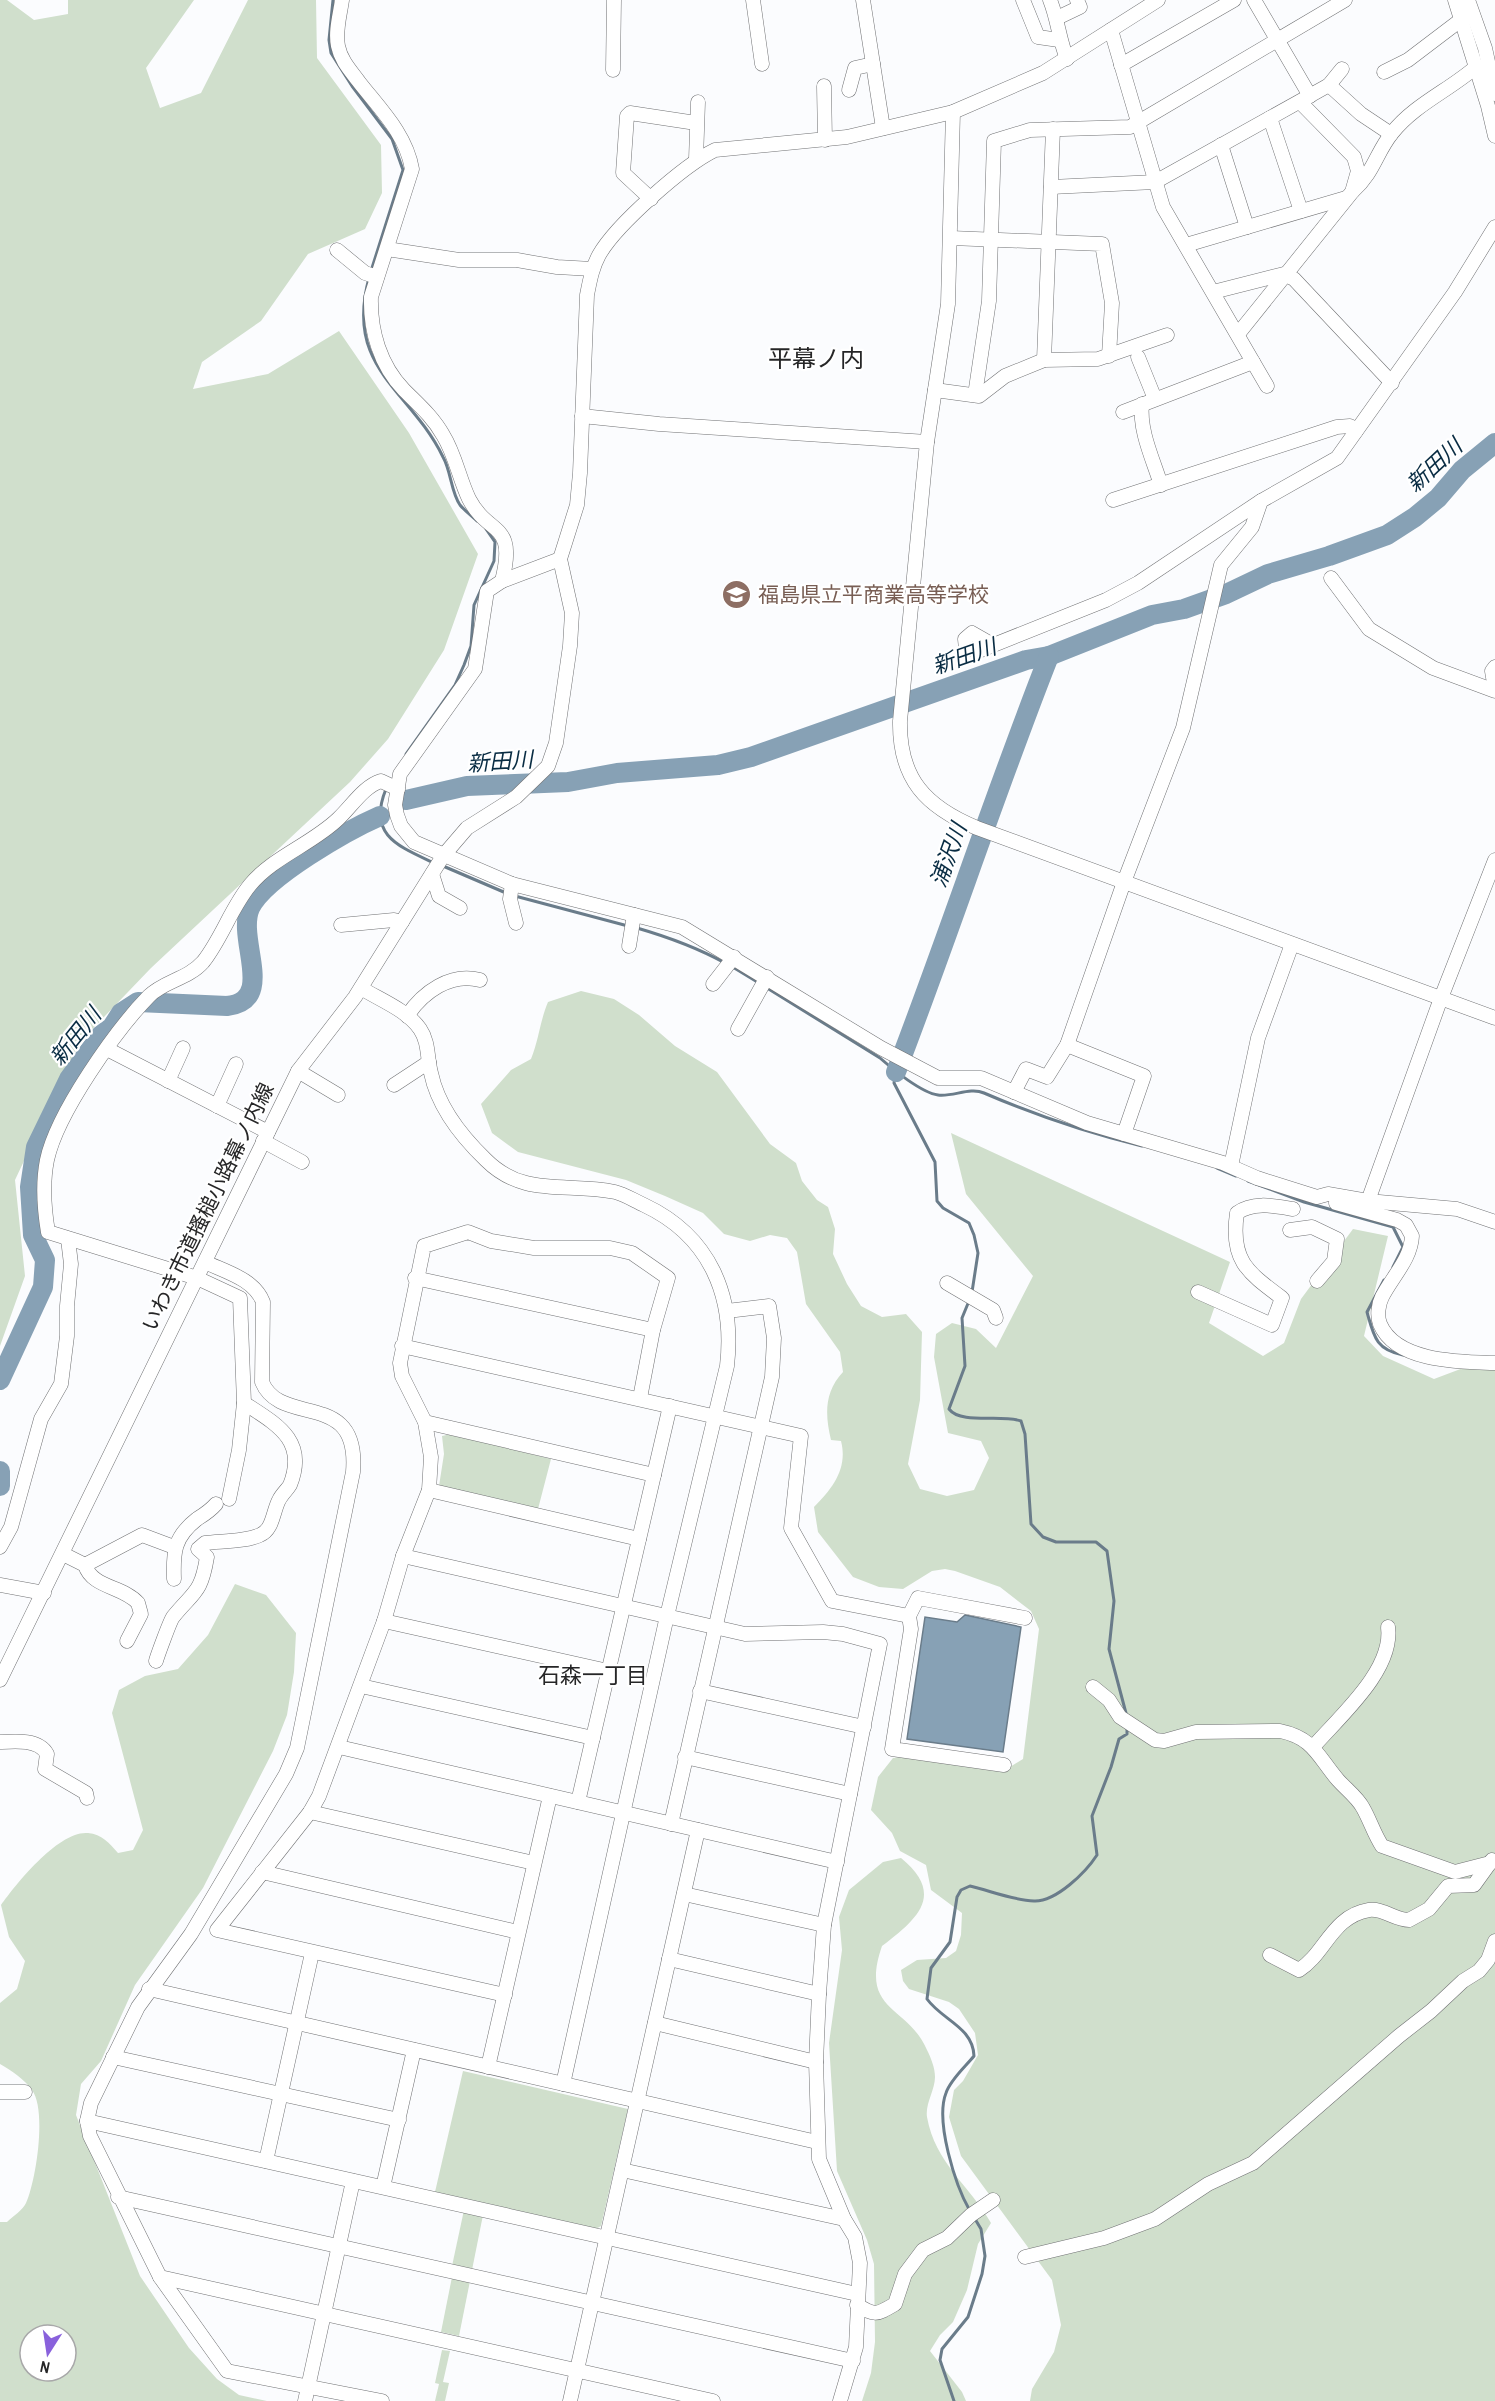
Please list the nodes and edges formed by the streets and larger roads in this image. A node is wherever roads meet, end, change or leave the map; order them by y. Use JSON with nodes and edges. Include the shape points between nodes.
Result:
{"nodes":[{"id":1,"x":342,"y":0,"type":"edge"},
{"id":2,"x":614,"y":0,"type":"edge"},
{"id":3,"x":753,"y":0,"type":"edge"},
{"id":4,"x":862,"y":0,"type":"edge"},
{"id":5,"x":1023,"y":0,"type":"edge"},
{"id":6,"x":1050,"y":0,"type":"edge"},
{"id":7,"x":1077,"y":0,"type":"edge"},
{"id":8,"x":1158,"y":0,"type":"edge"},
{"id":9,"x":1234,"y":0,"type":"edge"},
{"id":10,"x":1254,"y":0,"type":"edge"},
{"id":11,"x":1345,"y":0,"type":"edge"},
{"id":12,"x":1455,"y":0,"type":"edge"},
{"id":13,"x":1468,"y":0,"type":"edge"},
{"id":14,"x":1057,"y":18,"type":"junction"},
{"id":15,"x":1462,"y":18,"type":"junction"},
{"id":16,"x":1111,"y":30,"type":"junction"},
{"id":17,"x":1059,"y":40,"type":"junction"},
{"id":18,"x":1278,"y":41,"type":"junction"},
{"id":19,"x":1067,"y":59,"type":"junction"},
{"id":20,"x":762,"y":64,"type":"dead end"},
{"id":21,"x":873,"y":64,"type":"junction"},
{"id":22,"x":1121,"y":64,"type":"junction"},
{"id":23,"x":1477,"y":66,"type":"junction"},
{"id":24,"x":1342,"y":69,"type":"dead end"},
{"id":25,"x":613,"y":70,"type":"dead end"},
{"id":26,"x":1383,"y":72,"type":"dead end"},
{"id":27,"x":1329,"y":85,"type":"junction"},
{"id":28,"x":824,"y":86,"type":"dead end"},
{"id":29,"x":849,"y":90,"type":"dead end"},
{"id":30,"x":1495,"y":94,"type":"edge"},
{"id":31,"x":1305,"y":99,"type":"junction"},
{"id":32,"x":698,"y":102,"type":"dead end"},
{"id":33,"x":953,"y":112,"type":"junction"},
{"id":34,"x":1270,"y":118,"type":"junction"},
{"id":35,"x":696,"y":123,"type":"junction"},
{"id":36,"x":1138,"y":123,"type":"junction"},
{"id":37,"x":883,"y":128,"type":"junction"},
{"id":38,"x":1053,"y":129,"type":"junction"},
{"id":39,"x":1391,"y":134,"type":"junction"},
{"id":40,"x":1495,"y":136,"type":"edge"},
{"id":41,"x":825,"y":140,"type":"junction"},
{"id":42,"x":1221,"y":145,"type":"junction"},
{"id":43,"x":696,"y":159,"type":"junction"},
{"id":44,"x":1155,"y":182,"type":"junction"},
{"id":45,"x":1051,"y":187,"type":"junction"},
{"id":46,"x":1349,"y":195,"type":"junction"},
{"id":47,"x":651,"y":199,"type":"junction"},
{"id":48,"x":1300,"y":211,"type":"junction"},
{"id":49,"x":1247,"y":227,"type":"junction"},
{"id":50,"x":1495,"y":227,"type":"edge"},
{"id":51,"x":951,"y":238,"type":"junction"},
{"id":52,"x":991,"y":239,"type":"junction"},
{"id":53,"x":1049,"y":242,"type":"junction"},
{"id":54,"x":1186,"y":245,"type":"junction"},
{"id":55,"x":387,"y":249,"type":"junction"},
{"id":56,"x":337,"y":250,"type":"dead end"},
{"id":57,"x":592,"y":269,"type":"junction"},
{"id":58,"x":1284,"y":274,"type":"junction"},
{"id":59,"x":377,"y":277,"type":"junction"},
{"id":60,"x":1213,"y":292,"type":"junction"},
{"id":61,"x":1238,"y":334,"type":"junction"},
{"id":62,"x":1167,"y":335,"type":"dead end"},
{"id":63,"x":1109,"y":356,"type":"junction"},
{"id":64,"x":1138,"y":357,"type":"dead end"},
{"id":65,"x":1044,"y":360,"type":"junction"},
{"id":66,"x":1254,"y":362,"type":"junction"},
{"id":67,"x":1392,"y":383,"type":"junction"},
{"id":68,"x":1267,"y":386,"type":"dead end"},
{"id":69,"x":935,"y":390,"type":"junction"},
{"id":70,"x":975,"y":395,"type":"junction"},
{"id":71,"x":1148,"y":402,"type":"junction"},
{"id":72,"x":1123,"y":412,"type":"dead end"},
{"id":73,"x":582,"y":416,"type":"junction"},
{"id":74,"x":1356,"y":430,"type":"junction"},
{"id":75,"x":927,"y":442,"type":"junction"},
{"id":76,"x":1161,"y":485,"type":"junction"},
{"id":77,"x":1113,"y":500,"type":"dead end"},
{"id":78,"x":1262,"y":501,"type":"junction"},
{"id":79,"x":560,"y":559,"type":"junction"},
{"id":80,"x":1331,"y":578,"type":"dead end"},
{"id":81,"x":501,"y":581,"type":"junction"},
{"id":82,"x":993,"y":645,"type":"dead end"},
{"id":83,"x":1495,"y":667,"type":"edge"},
{"id":84,"x":1495,"y":690,"type":"edge"},
{"id":85,"x":392,"y":787,"type":"junction"},
{"id":86,"x":1495,"y":860,"type":"edge"},
{"id":87,"x":438,"y":865,"type":"junction"},
{"id":88,"x":1124,"y":882,"type":"junction"},
{"id":89,"x":512,"y":884,"type":"junction"},
{"id":90,"x":460,"y":908,"type":"dead end"},
{"id":91,"x":634,"y":915,"type":"junction"},
{"id":92,"x":402,"y":922,"type":"junction"},
{"id":93,"x":516,"y":923,"type":"dead end"},
{"id":94,"x":341,"y":925,"type":"dead end"},
{"id":95,"x":1292,"y":944,"type":"junction"},
{"id":96,"x":629,"y":946,"type":"dead end"},
{"id":97,"x":734,"y":957,"type":"junction"},
{"id":98,"x":767,"y":977,"type":"junction"},
{"id":99,"x":480,"y":980,"type":"dead end"},
{"id":100,"x":713,"y":984,"type":"dead end"},
{"id":101,"x":361,"y":988,"type":"junction"},
{"id":102,"x":1441,"y":998,"type":"junction"},
{"id":103,"x":407,"y":1016,"type":"junction"},
{"id":104,"x":1495,"y":1018,"type":"edge"},
{"id":105,"x":738,"y":1029,"type":"dead end"},
{"id":106,"x":1067,"y":1045,"type":"junction"},
{"id":107,"x":183,"y":1048,"type":"dead end"},
{"id":108,"x":107,"y":1049,"type":"junction"},
{"id":109,"x":429,"y":1062,"type":"junction"},
{"id":110,"x":236,"y":1064,"type":"dead end"},
{"id":111,"x":298,"y":1071,"type":"junction"},
{"id":112,"x":168,"y":1081,"type":"junction"},
{"id":113,"x":394,"y":1085,"type":"dead end"},
{"id":114,"x":1014,"y":1092,"type":"junction"},
{"id":115,"x":338,"y":1095,"type":"dead end"},
{"id":116,"x":217,"y":1106,"type":"junction"},
{"id":117,"x":1124,"y":1134,"type":"junction"},
{"id":118,"x":266,"y":1136,"type":"junction"},
{"id":119,"x":302,"y":1162,"type":"dead end"},
{"id":120,"x":1231,"y":1166,"type":"junction"},
{"id":121,"x":1297,"y":1191,"type":"junction"},
{"id":122,"x":1317,"y":1197,"type":"junction"},
{"id":123,"x":1368,"y":1201,"type":"junction"},
{"id":124,"x":1293,"y":1209,"type":"junction"},
{"id":125,"x":1495,"y":1222,"type":"edge"},
{"id":126,"x":68,"y":1239,"type":"junction"},
{"id":127,"x":205,"y":1262,"type":"junction"},
{"id":128,"x":197,"y":1278,"type":"junction"},
{"id":129,"x":415,"y":1278,"type":"junction"},
{"id":130,"x":1317,"y":1281,"type":"dead end"},
{"id":131,"x":947,"y":1283,"type":"dead end"},
{"id":132,"x":1198,"y":1292,"type":"dead end"},
{"id":133,"x":727,"y":1311,"type":"junction"},
{"id":134,"x":996,"y":1318,"type":"dead end"},
{"id":135,"x":653,"y":1330,"type":"junction"},
{"id":136,"x":402,"y":1346,"type":"junction"},
{"id":137,"x":1495,"y":1363,"type":"edge"},
{"id":138,"x":640,"y":1398,"type":"junction"},
{"id":139,"x":244,"y":1403,"type":"junction"},
{"id":140,"x":670,"y":1406,"type":"junction"},
{"id":141,"x":713,"y":1416,"type":"junction"},
{"id":142,"x":425,"y":1422,"type":"junction"},
{"id":143,"x":760,"y":1427,"type":"junction"},
{"id":144,"x":654,"y":1474,"type":"junction"},
{"id":145,"x":429,"y":1490,"type":"junction"},
{"id":146,"x":639,"y":1539,"type":"junction"},
{"id":147,"x":0,"y":1546,"type":"edge"},
{"id":148,"x":174,"y":1547,"type":"junction"},
{"id":149,"x":63,"y":1554,"type":"junction"},
{"id":150,"x":403,"y":1556,"type":"junction"},
{"id":151,"x":85,"y":1565,"type":"junction"},
{"id":152,"x":174,"y":1579,"type":"dead end"},
{"id":153,"x":0,"y":1585,"type":"edge"},
{"id":154,"x":44,"y":1593,"type":"junction"},
{"id":155,"x":623,"y":1606,"type":"junction"},
{"id":156,"x":177,"y":1613,"type":"junction"},
{"id":157,"x":667,"y":1616,"type":"junction"},
{"id":158,"x":909,"y":1616,"type":"junction"},
{"id":159,"x":1025,"y":1618,"type":"dead end"},
{"id":160,"x":384,"y":1621,"type":"junction"},
{"id":161,"x":186,"y":1625,"type":"dead end"},
{"id":162,"x":715,"y":1627,"type":"junction"},
{"id":163,"x":1388,"y":1628,"type":"dead end"},
{"id":164,"x":127,"y":1641,"type":"dead end"},
{"id":165,"x":156,"y":1661,"type":"dead end"},
{"id":166,"x":608,"y":1671,"type":"junction"},
{"id":167,"x":0,"y":1680,"type":"edge"},
{"id":168,"x":361,"y":1686,"type":"junction"},
{"id":169,"x":1093,"y":1687,"type":"dead end"},
{"id":170,"x":700,"y":1691,"type":"junction"},
{"id":171,"x":864,"y":1727,"type":"junction"},
{"id":172,"x":592,"y":1738,"type":"junction"},
{"id":173,"x":0,"y":1742,"type":"edge"},
{"id":174,"x":339,"y":1747,"type":"junction"},
{"id":175,"x":1313,"y":1747,"type":"junction"},
{"id":176,"x":685,"y":1757,"type":"junction"},
{"id":177,"x":1004,"y":1765,"type":"dead end"},
{"id":178,"x":850,"y":1794,"type":"junction"},
{"id":179,"x":550,"y":1796,"type":"junction"},
{"id":180,"x":87,"y":1798,"type":"dead end"},
{"id":181,"x":578,"y":1802,"type":"junction"},
{"id":182,"x":310,"y":1812,"type":"junction"},
{"id":183,"x":625,"y":1813,"type":"junction"},
{"id":184,"x":671,"y":1824,"type":"junction"},
{"id":185,"x":698,"y":1830,"type":"junction"},
{"id":186,"x":1492,"y":1860,"type":"edge"},
{"id":187,"x":837,"y":1862,"type":"junction"},
{"id":188,"x":534,"y":1863,"type":"junction"},
{"id":189,"x":262,"y":1872,"type":"junction"},
{"id":190,"x":684,"y":1894,"type":"junction"},
{"id":191,"x":824,"y":1925,"type":"junction"},
{"id":192,"x":518,"y":1932,"type":"junction"},
{"id":193,"x":1495,"y":1941,"type":"edge"},
{"id":194,"x":312,"y":1953,"type":"junction"},
{"id":195,"x":1270,"y":1955,"type":"dead end"},
{"id":196,"x":669,"y":1959,"type":"junction"},
{"id":197,"x":149,"y":1989,"type":"junction"},
{"id":198,"x":819,"y":1994,"type":"junction"},
{"id":199,"x":505,"y":1995,"type":"junction"},
{"id":200,"x":296,"y":2023,"type":"junction"},
{"id":201,"x":655,"y":2023,"type":"junction"},
{"id":202,"x":414,"y":2050,"type":"junction"},
{"id":203,"x":113,"y":2057,"type":"junction"},
{"id":204,"x":816,"y":2062,"type":"junction"},
{"id":205,"x":488,"y":2067,"type":"junction"},
{"id":206,"x":563,"y":2084,"type":"junction"},
{"id":207,"x":0,"y":2092,"type":"edge"},
{"id":208,"x":25,"y":2092,"type":"dead end"},
{"id":209,"x":281,"y":2094,"type":"junction"},
{"id":210,"x":637,"y":2101,"type":"junction"},
{"id":211,"x":399,"y":2120,"type":"junction"},
{"id":212,"x":87,"y":2121,"type":"junction"},
{"id":213,"x":817,"y":2142,"type":"junction"},
{"id":214,"x":266,"y":2161,"type":"junction"},
{"id":215,"x":622,"y":2170,"type":"junction"},
{"id":216,"x":353,"y":2181,"type":"junction"},
{"id":217,"x":383,"y":2187,"type":"junction"},
{"id":218,"x":118,"y":2197,"type":"junction"},
{"id":219,"x":993,"y":2200,"type":"dead end"},
{"id":220,"x":844,"y":2219,"type":"junction"},
{"id":221,"x":606,"y":2238,"type":"junction"},
{"id":222,"x":338,"y":2247,"type":"junction"},
{"id":223,"x":1025,"y":2257,"type":"dead end"},
{"id":224,"x":160,"y":2277,"type":"junction"},
{"id":225,"x":857,"y":2299,"type":"junction"},
{"id":226,"x":592,"y":2303,"type":"junction"},
{"id":227,"x":324,"y":2315,"type":"junction"},
{"id":228,"x":853,"y":2361,"type":"junction"},
{"id":229,"x":577,"y":2370,"type":"junction"},
{"id":230,"x":308,"y":2385,"type":"junction"},
{"id":231,"x":305,"y":2401,"type":"edge"},
{"id":232,"x":382,"y":2401,"type":"edge"},
{"id":233,"x":570,"y":2401,"type":"edge"},
{"id":234,"x":713,"y":2401,"type":"edge"},
{"id":235,"x":840,"y":2401,"type":"edge"}],
"edges":[{"from":1,"to":55,"type":"street","via":[[338,47],[346,65],[401,137],[412,169]]},
{"from":2,"to":25,"type":"street"},
{"from":3,"to":20,"type":"street"},
{"from":4,"to":21,"type":"street"},
{"from":5,"to":17,"type":"street","via":[[1038,37]]},
{"from":6,"to":14,"type":"street"},
{"from":7,"to":14,"type":"street","via":[[1080,7]]},
{"from":8,"to":16,"type":"street"},
{"from":9,"to":22,"type":"street"},
{"from":10,"to":18,"type":"street"},
{"from":11,"to":18,"type":"street"},
{"from":12,"to":15,"type":"street"},
{"from":13,"to":30,"type":"street","via":[[1485,48]]},
{"from":14,"to":17,"type":"street"},
{"from":15,"to":23,"type":"street"},
{"from":15,"to":26,"type":"street","via":[[1408,60]]},
{"from":16,"to":19,"type":"street"},
{"from":16,"to":22,"type":"street"},
{"from":17,"to":19,"type":"street"},
{"from":18,"to":31,"type":"street"},
{"from":18,"to":36,"type":"street"},
{"from":19,"to":33,"type":"street"},
{"from":21,"to":29,"type":"street","via":[[855,68]]},
{"from":21,"to":37,"type":"street"},
{"from":22,"to":36,"type":"street"},
{"from":23,"to":39,"type":"street","via":[[1417,109]]},
{"from":23,"to":40,"type":"street"},
{"from":24,"to":27,"type":"street"},
{"from":27,"to":31,"type":"street"},
{"from":27,"to":39,"type":"street"},
{"from":28,"to":41,"type":"street"},
{"from":31,"to":34,"type":"street"},
{"from":31,"to":46,"type":"street","via":[[1354,157],[1358,171]]},
{"from":32,"to":35,"type":"street"},
{"from":33,"to":37,"type":"street"},
{"from":33,"to":51,"type":"street"},
{"from":34,"to":42,"type":"street"},
{"from":34,"to":48,"type":"street"},
{"from":35,"to":43,"type":"street"},
{"from":35,"to":47,"type":"street","via":[[630,113],[627,116],[624,173]]},
{"from":36,"to":38,"type":"street","via":[[1130,127]]},
{"from":36,"to":44,"type":"street"},
{"from":37,"to":41,"type":"street"},
{"from":38,"to":45,"type":"street"},
{"from":38,"to":52,"type":"street","via":[[1030,130],[994,141]]},
{"from":39,"to":46,"type":"street","via":[[1373,170]]},
{"from":41,"to":43,"type":"street","via":[[715,150]]},
{"from":42,"to":44,"type":"street"},
{"from":42,"to":49,"type":"street"},
{"from":43,"to":47,"type":"street"},
{"from":44,"to":45,"type":"street"},
{"from":44,"to":54,"type":"street","via":[[1163,207]]},
{"from":45,"to":53,"type":"street"},
{"from":46,"to":48,"type":"street"},
{"from":46,"to":58,"type":"street"},
{"from":47,"to":57,"type":"street","via":[[610,240]]},
{"from":48,"to":49,"type":"street"},
{"from":49,"to":54,"type":"street"},
{"from":50,"to":67,"type":"street"},
{"from":51,"to":52,"type":"street"},
{"from":51,"to":69,"type":"street","via":[[948,304]]},
{"from":52,"to":53,"type":"street"},
{"from":52,"to":70,"type":"street","via":[[989,300]]},
{"from":53,"to":63,"type":"street","via":[[1102,244],[1112,303]]},
{"from":53,"to":65,"type":"street"},
{"from":54,"to":60,"type":"street"},
{"from":55,"to":57,"type":"street","via":[[459,260],[517,260]]},
{"from":55,"to":59,"type":"street"},
{"from":56,"to":59,"type":"street","via":[[365,273]]},
{"from":57,"to":73,"type":"street","via":[[587,295]]},
{"from":58,"to":60,"type":"street"},
{"from":58,"to":61,"type":"street"},
{"from":58,"to":67,"type":"street","via":[[1294,279]]},
{"from":59,"to":81,"type":"street","via":[[371,308],[379,351],[387,369],[444,436],[470,500],[504,538],[507,562]]},
{"from":60,"to":61,"type":"street"},
{"from":61,"to":66,"type":"street"},
{"from":62,"to":63,"type":"street"},
{"from":63,"to":65,"type":"street","via":[[1098,360]]},
{"from":64,"to":71,"type":"street"},
{"from":65,"to":70,"type":"street","via":[[1026,365]]},
{"from":66,"to":68,"type":"street"},
{"from":66,"to":71,"type":"street"},
{"from":67,"to":74,"type":"street"},
{"from":69,"to":70,"type":"street"},
{"from":69,"to":75,"type":"street"},
{"from":71,"to":72,"type":"street"},
{"from":71,"to":76,"type":"street","via":[[1140,416]]},
{"from":73,"to":75,"type":"street"},
{"from":73,"to":79,"type":"street","via":[[577,505]]},
{"from":74,"to":76,"type":"street","via":[[1350,426],[1337,427]]},
{"from":74,"to":78,"type":"street","via":[[1337,458]]},
{"from":75,"to":88,"type":"street","via":[[900,721],[902,752],[919,790],[951,818]]},
{"from":76,"to":77,"type":"street"},
{"from":78,"to":82,"type":"street","via":[[1138,583],[1106,600]]},
{"from":78,"to":88,"type":"street","via":[[1252,527],[1221,565],[1183,728]]},
{"from":79,"to":81,"type":"street"},
{"from":79,"to":87,"type":"street","name":"いわき市道搔槌小路幕ノ内線","via":[[572,624],[556,743],[548,766],[516,797],[466,828]]},
{"from":80,"to":84,"type":"street","via":[[1369,629],[1433,668]]},
{"from":81,"to":85,"type":"street","via":[[487,591],[478,657],[470,679],[406,761]]},
{"from":83,"to":84,"type":"street"},
{"from":85,"to":87,"type":"street","via":[[401,826]]},
{"from":85,"to":108,"type":"street","via":[[371,786],[337,820],[255,879],[200,965],[144,1003]]},
{"from":86,"to":102,"type":"street"},
{"from":87,"to":89,"type":"street"},
{"from":87,"to":90,"type":"street","via":[[438,896]]},
{"from":87,"to":92,"type":"street","name":"いわき市道搔槌小路幕ノ内線"},
{"from":88,"to":95,"type":"street"},
{"from":88,"to":106,"type":"street"},
{"from":89,"to":91,"type":"street"},
{"from":89,"to":93,"type":"street","via":[[510,899]]},
{"from":91,"to":96,"type":"street"},
{"from":91,"to":97,"type":"street","via":[[682,927]]},
{"from":92,"to":94,"type":"street"},
{"from":92,"to":101,"type":"street","name":"いわき市道搔槌小路幕ノ内線"},
{"from":95,"to":102,"type":"street"},
{"from":95,"to":120,"type":"street","via":[[1258,1038]]},
{"from":97,"to":98,"type":"street"},
{"from":97,"to":100,"type":"street"},
{"from":98,"to":105,"type":"street"},
{"from":98,"to":114,"type":"street","via":[[938,1078],[981,1078]]},
{"from":99,"to":103,"type":"street","via":[[460,977],[436,987]]},
{"from":101,"to":103,"type":"street"},
{"from":101,"to":111,"type":"street","name":"いわき市道搔槌小路幕ノ内線"},
{"from":102,"to":104,"type":"street"},
{"from":102,"to":123,"type":"street"},
{"from":103,"to":109,"type":"street","via":[[425,1037]]},
{"from":106,"to":114,"type":"street","via":[[1047,1077],[1026,1069]]},
{"from":106,"to":117,"type":"street","via":[[1144,1076]]},
{"from":107,"to":112,"type":"street"},
{"from":108,"to":112,"type":"street"},
{"from":108,"to":126,"type":"street","via":[[60,1124],[46,1162],[44,1204],[48,1232]]},
{"from":109,"to":113,"type":"street"},
{"from":109,"to":133,"type":"street","via":[[434,1082],[457,1129],[487,1162],[517,1182],[617,1192],[673,1221],[700,1248],[722,1289]]},
{"from":110,"to":116,"type":"street"},
{"from":111,"to":115,"type":"street"},
{"from":111,"to":118,"type":"street","name":"いわき市道搔槌小路幕ノ内線"},
{"from":112,"to":116,"type":"street"},
{"from":114,"to":117,"type":"street"},
{"from":116,"to":118,"type":"street"},
{"from":117,"to":120,"type":"street"},
{"from":118,"to":119,"type":"street"},
{"from":118,"to":127,"type":"street","name":"いわき市道搔槌小路幕ノ内線"},
{"from":120,"to":121,"type":"street"},
{"from":121,"to":122,"type":"street"},
{"from":121,"to":124,"type":"street"},
{"from":122,"to":123,"type":"street","via":[[1328,1194]]},
{"from":122,"to":137,"type":"street","via":[[1397,1220],[1410,1230],[1412,1244],[1378,1311],[1390,1341],[1419,1355]]},
{"from":123,"to":125,"type":"street","via":[[1457,1209]]},
{"from":124,"to":130,"type":"street","via":[[1290,1232],[1312,1227],[1337,1239],[1334,1261]]},
{"from":124,"to":132,"type":"street","via":[[1263,1205],[1237,1213],[1238,1256],[1256,1278],[1282,1298],[1272,1325]]},
{"from":126,"to":128,"type":"street"},
{"from":126,"to":147,"type":"street","via":[[68,1336],[61,1384],[41,1419],[11,1527]]},
{"from":127,"to":128,"type":"street","name":"いわき市道搔槌小路幕ノ内線"},
{"from":127,"to":197,"type":"street","via":[[258,1291],[263,1302],[262,1382],[266,1392],[284,1403],[335,1420],[347,1431],[354,1457],[297,1748],[286,1774],[191,1934]]},
{"from":128,"to":139,"type":"street","via":[[240,1298]]},
{"from":128,"to":149,"type":"street","name":"いわき市道搔槌小路幕ノ内線"},
{"from":129,"to":135,"type":"street"},
{"from":129,"to":135,"type":"street","via":[[424,1246],[468,1232],[491,1241],[534,1248],[610,1248],[633,1253],[668,1278]]},
{"from":129,"to":136,"type":"street"},
{"from":131,"to":134,"type":"street","via":[[993,1310]]},
{"from":133,"to":141,"type":"street","via":[[727,1366]]},
{"from":133,"to":143,"type":"street","via":[[768,1306],[774,1338],[772,1377]]},
{"from":135,"to":138,"type":"street"},
{"from":136,"to":138,"type":"street"},
{"from":136,"to":142,"type":"street","via":[[402,1376]]},
{"from":138,"to":140,"type":"street"},
{"from":139,"to":148,"type":"street","via":[[239,1450],[223,1501],[198,1519]]},
{"from":139,"to":156,"type":"street","via":[[289,1437],[295,1460],[290,1485],[279,1500],[270,1525],[260,1535],[205,1543],[198,1549],[207,1557],[204,1575],[194,1597]]},
{"from":140,"to":141,"type":"street"},
{"from":140,"to":144,"type":"street"},
{"from":141,"to":143,"type":"street"},
{"from":141,"to":157,"type":"street"},
{"from":142,"to":144,"type":"street"},
{"from":142,"to":145,"type":"street","via":[[431,1456]]},
{"from":143,"to":158,"type":"street","via":[[801,1436],[791,1528],[832,1601]]},
{"from":143,"to":162,"type":"street"},
{"from":144,"to":146,"type":"street"},
{"from":145,"to":146,"type":"street"},
{"from":145,"to":150,"type":"street"},
{"from":146,"to":155,"type":"street"},
{"from":148,"to":151,"type":"street","via":[[142,1535]]},
{"from":148,"to":152,"type":"street"},
{"from":149,"to":151,"type":"street"},
{"from":149,"to":154,"type":"street","name":"いわき市道搔槌小路幕ノ内線"},
{"from":150,"to":155,"type":"street"},
{"from":150,"to":160,"type":"street"},
{"from":151,"to":164,"type":"street","via":[[88,1575],[138,1603],[141,1614]]},
{"from":153,"to":154,"type":"street"},
{"from":154,"to":167,"type":"street","name":"いわき市道搔槌小路幕ノ内線"},
{"from":155,"to":157,"type":"street"},
{"from":155,"to":166,"type":"street"},
{"from":156,"to":161,"type":"street"},
{"from":156,"to":165,"type":"street","via":[[168,1624]]},
{"from":157,"to":162,"type":"street"},
{"from":157,"to":183,"type":"street"},
{"from":158,"to":159,"type":"street","via":[[918,1598]]},
{"from":158,"to":177,"type":"street","via":[[892,1749]]},
{"from":160,"to":166,"type":"street"},
{"from":160,"to":168,"type":"street"},
{"from":162,"to":170,"type":"street"},
{"from":162,"to":171,"type":"street","via":[[744,1634],[843,1634],[880,1644]]},
{"from":163,"to":175,"type":"street","via":[[1388,1649],[1373,1676]]},
{"from":166,"to":172,"type":"street"},
{"from":168,"to":172,"type":"street"},
{"from":168,"to":174,"type":"street"},
{"from":169,"to":175,"type":"street","via":[[1109,1700],[1120,1717],[1155,1740],[1196,1732],[1280,1731],[1305,1739]]},
{"from":170,"to":171,"type":"street"},
{"from":170,"to":176,"type":"street"},
{"from":171,"to":178,"type":"street"},
{"from":172,"to":181,"type":"street"},
{"from":173,"to":180,"type":"street","via":[[20,1740],[40,1746],[47,1754],[45,1769],[86,1793]]},
{"from":174,"to":179,"type":"street"},
{"from":174,"to":182,"type":"street"},
{"from":175,"to":186,"type":"street","via":[[1362,1805],[1382,1846],[1455,1872]]},
{"from":176,"to":178,"type":"street"},
{"from":176,"to":184,"type":"street"},
{"from":178,"to":187,"type":"street"},
{"from":179,"to":181,"type":"street"},
{"from":179,"to":188,"type":"street"},
{"from":181,"to":183,"type":"street"},
{"from":182,"to":188,"type":"street"},
{"from":182,"to":189,"type":"street"},
{"from":183,"to":184,"type":"street"},
{"from":183,"to":206,"type":"street"},
{"from":184,"to":185,"type":"street"},
{"from":185,"to":187,"type":"street"},
{"from":185,"to":190,"type":"street"},
{"from":186,"to":195,"type":"street","via":[[1474,1885],[1448,1886],[1429,1909],[1409,1920],[1377,1911],[1358,1914],[1332,1930],[1308,1964],[1299,1970]]},
{"from":187,"to":191,"type":"street"},
{"from":188,"to":192,"type":"street"},
{"from":189,"to":192,"type":"street"},
{"from":189,"to":194,"type":"street","via":[[217,1930]]},
{"from":190,"to":191,"type":"street"},
{"from":190,"to":196,"type":"street"},
{"from":191,"to":198,"type":"street"},
{"from":192,"to":199,"type":"street"},
{"from":193,"to":223,"type":"street","via":[[1479,1971],[1253,2163],[1208,2184],[1155,2219],[1104,2238]]},
{"from":194,"to":199,"type":"street"},
{"from":194,"to":200,"type":"street"},
{"from":196,"to":198,"type":"street"},
{"from":196,"to":201,"type":"street"},
{"from":197,"to":200,"type":"street"},
{"from":197,"to":203,"type":"street"},
{"from":198,"to":204,"type":"street"},
{"from":199,"to":205,"type":"street"},
{"from":200,"to":202,"type":"street"},
{"from":200,"to":209,"type":"street"},
{"from":201,"to":204,"type":"street"},
{"from":201,"to":210,"type":"street"},
{"from":202,"to":205,"type":"street"},
{"from":202,"to":211,"type":"street"},
{"from":203,"to":209,"type":"street"},
{"from":203,"to":212,"type":"street","via":[[91,2103]]},
{"from":204,"to":213,"type":"street"},
{"from":205,"to":206,"type":"street"},
{"from":206,"to":210,"type":"street"},
{"from":207,"to":208,"type":"street"},
{"from":209,"to":211,"type":"street"},
{"from":209,"to":214,"type":"street"},
{"from":210,"to":213,"type":"street"},
{"from":210,"to":215,"type":"street"},
{"from":211,"to":217,"type":"street"},
{"from":212,"to":214,"type":"street"},
{"from":212,"to":218,"type":"street"},
{"from":213,"to":220,"type":"street","via":[[819,2159]]},
{"from":214,"to":216,"type":"street"},
{"from":215,"to":220,"type":"street"},
{"from":215,"to":221,"type":"street"},
{"from":216,"to":217,"type":"street"},
{"from":216,"to":222,"type":"street"},
{"from":217,"to":221,"type":"street"},
{"from":218,"to":222,"type":"street"},
{"from":218,"to":224,"type":"street"},
{"from":219,"to":225,"type":"street","via":[[947,2238],[923,2250],[905,2274],[895,2304],[879,2314],[870,2314]]},
{"from":220,"to":225,"type":"street","via":[[855,2236],[860,2262]]},
{"from":221,"to":225,"type":"street"},
{"from":221,"to":226,"type":"street"},
{"from":222,"to":226,"type":"street"},
{"from":222,"to":227,"type":"street"},
{"from":224,"to":227,"type":"street"},
{"from":224,"to":230,"type":"street","via":[[227,2371]]},
{"from":225,"to":228,"type":"street"},
{"from":226,"to":228,"type":"street"},
{"from":226,"to":229,"type":"street"},
{"from":227,"to":229,"type":"street"},
{"from":227,"to":230,"type":"street"},
{"from":228,"to":235,"type":"street"},
{"from":229,"to":233,"type":"street"},
{"from":229,"to":234,"type":"street"},
{"from":230,"to":231,"type":"street"},
{"from":230,"to":232,"type":"street"}]}
